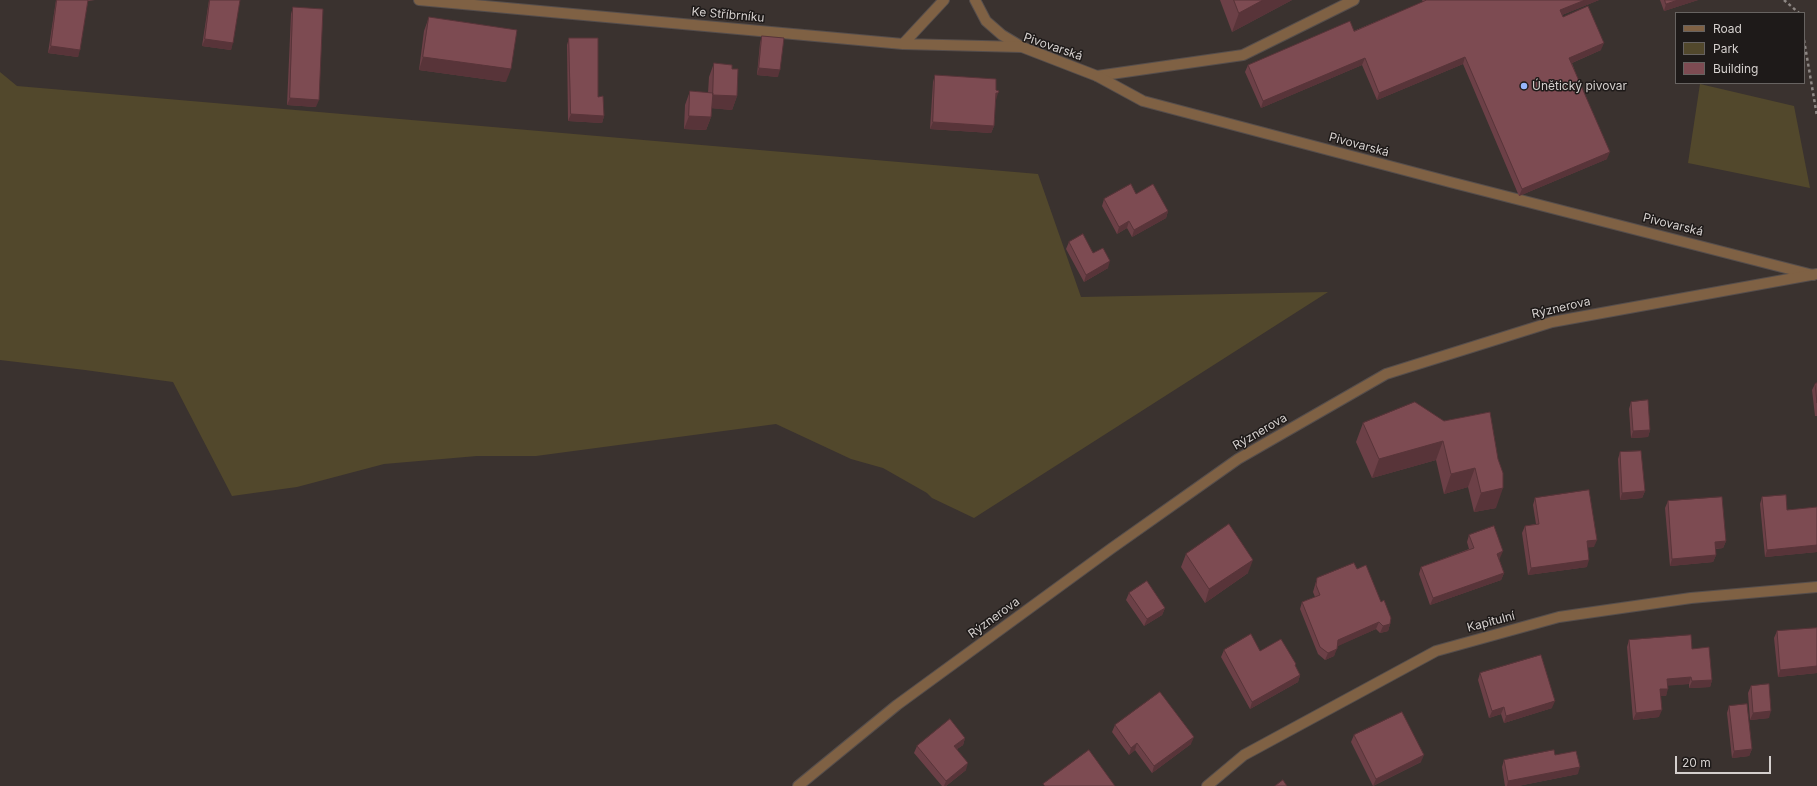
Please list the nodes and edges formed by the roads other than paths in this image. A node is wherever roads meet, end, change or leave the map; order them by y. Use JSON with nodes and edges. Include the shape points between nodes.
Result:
{"nodes":[{"id":1,"x":419,"y":0,"type":"edge"},
{"id":2,"x":944,"y":0,"type":"edge"},
{"id":3,"x":975,"y":0,"type":"edge"},
{"id":4,"x":1354,"y":0,"type":"edge"},
{"id":5,"x":903,"y":44,"type":"junction"},
{"id":6,"x":1022,"y":47,"type":"junction"},
{"id":7,"x":1097,"y":76,"type":"junction"},
{"id":8,"x":1815,"y":274,"type":"edge"},
{"id":9,"x":1817,"y":587,"type":"edge"},
{"id":10,"x":798,"y":786,"type":"edge"},
{"id":11,"x":1207,"y":786,"type":"edge"}],
"edges":[{"from":1,"to":5,"type":"street","name":"Ke Stříbrníku"},
{"from":2,"to":5,"type":"street"},
{"from":3,"to":6,"type":"street","via":[[986,22]]},
{"from":4,"to":7,"type":"street","via":[[1244,55]]},
{"from":5,"to":6,"type":"street","name":"Pivovarská"},
{"from":6,"to":7,"type":"street","name":"Pivovarská"},
{"from":7,"to":8,"type":"street","name":"Pivovarská","via":[[1143,100],[1465,186]]},
{"from":8,"to":10,"type":"street","name":"Rýznerova","via":[[1552,322],[1386,374],[1226,468],[903,701]]},
{"from":9,"to":11,"type":"street","name":"Kapitulní","via":[[1691,598],[1559,617],[1436,651],[1244,755]]}]}
